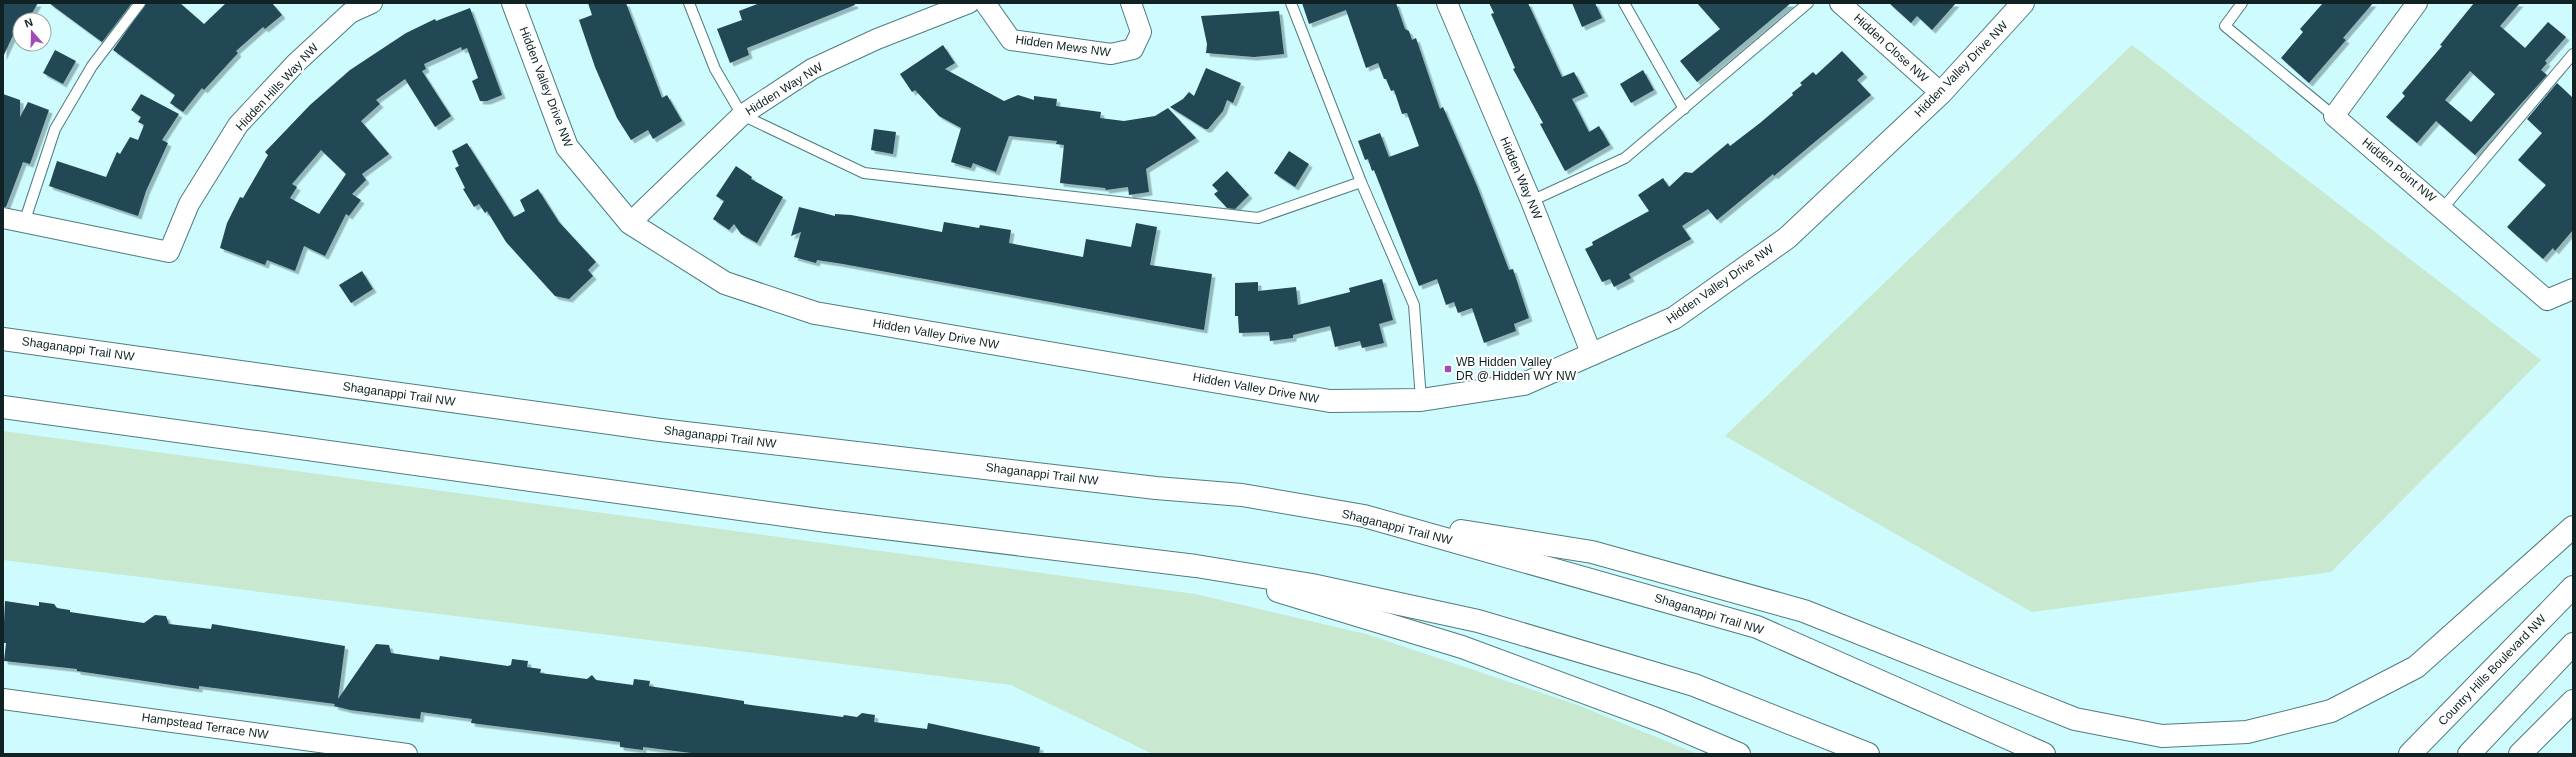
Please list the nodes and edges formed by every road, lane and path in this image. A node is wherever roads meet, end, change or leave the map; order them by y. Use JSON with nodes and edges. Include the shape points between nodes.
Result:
{"nodes":[{"id":1,"x":140,"y":3,"type":"edge"},
{"id":2,"x":372,"y":3,"type":"edge"},
{"id":3,"x":514,"y":3,"type":"edge"},
{"id":4,"x":689,"y":3,"type":"edge"},
{"id":5,"x":969,"y":3,"type":"edge"},
{"id":6,"x":985,"y":3,"type":"edge"},
{"id":7,"x":1131,"y":3,"type":"edge"},
{"id":8,"x":1291,"y":3,"type":"edge"},
{"id":9,"x":1447,"y":3,"type":"edge"},
{"id":10,"x":1624,"y":3,"type":"edge"},
{"id":11,"x":1808,"y":3,"type":"edge"},
{"id":12,"x":1840,"y":3,"type":"edge"},
{"id":13,"x":2023,"y":3,"type":"edge"},
{"id":14,"x":2242,"y":3,"type":"edge"},
{"id":15,"x":2417,"y":3,"type":"edge"},
{"id":16,"x":348,"y":8,"type":"edge"},
{"id":17,"x":2573,"y":54,"type":"edge"},
{"id":18,"x":1941,"y":93,"type":"junction"},
{"id":19,"x":1684,"y":109,"type":"junction"},
{"id":20,"x":742,"y":115,"type":"junction"},
{"id":21,"x":2334,"y":116,"type":"junction"},
{"id":22,"x":1361,"y":182,"type":"junction"},
{"id":23,"x":1531,"y":201,"type":"junction"},
{"id":24,"x":2443,"y":208,"type":"junction"},
{"id":25,"x":3,"y":218,"type":"edge"},
{"id":26,"x":24,"y":223,"type":"junction"},
{"id":27,"x":630,"y":223,"type":"junction"},
{"id":28,"x":2573,"y":289,"type":"edge"},
{"id":29,"x":3,"y":339,"type":"edge"},
{"id":30,"x":1592,"y":355,"type":"junction"},
{"id":31,"x":1420,"y":400,"type":"junction"},
{"id":32,"x":3,"y":407,"type":"edge"},
{"id":33,"x":1364,"y":516,"type":"junction"},
{"id":34,"x":2573,"y":527,"type":"edge"},
{"id":35,"x":1196,"y":566,"type":"junction"},
{"id":36,"x":2573,"y":587,"type":"edge"},
{"id":37,"x":2573,"y":644,"type":"edge"},
{"id":38,"x":3,"y":699,"type":"edge"},
{"id":39,"x":2573,"y":701,"type":"edge"},
{"id":40,"x":407,"y":754,"type":"edge"},
{"id":41,"x":1739,"y":754,"type":"edge"},
{"id":42,"x":1868,"y":754,"type":"edge"},
{"id":43,"x":2044,"y":754,"type":"edge"},
{"id":44,"x":2410,"y":754,"type":"edge"},
{"id":45,"x":2469,"y":754,"type":"edge"},
{"id":46,"x":2520,"y":754,"type":"edge"}],
"edges":[{"from":1,"to":26,"type":"lane","via":[[92,66],[55,129]]},
{"from":2,"to":16,"type":"street","name":"Hidden Hills Way NW"},
{"from":3,"to":27,"type":"main road","name":"Hidden Valley Drive NW","via":[[567,147]]},
{"from":4,"to":20,"type":"lane","via":[[715,69]]},
{"from":5,"to":20,"type":"street","name":"Hidden Way NW","via":[[877,39],[812,69]]},
{"from":6,"to":7,"type":"street","name":"Hidden Mews NW","via":[[1011,40],[1111,54],[1133,49],[1141,32]]},
{"from":8,"to":22,"type":"lane"},
{"from":9,"to":23,"type":"street","name":"Hidden Way NW"},
{"from":10,"to":19,"type":"lane"},
{"from":11,"to":19,"type":"lane"},
{"from":12,"to":18,"type":"street","name":"Hidden Close NW"},
{"from":13,"to":18,"type":"main road","name":"Hidden Valley Drive NW"},
{"from":14,"to":21,"type":"lane","via":[[2225,26]]},
{"from":15,"to":21,"type":"street"},
{"from":16,"to":26,"type":"street","name":"Hidden Hills Way NW","via":[[238,125],[189,204],[169,252]]},
{"from":17,"to":24,"type":"lane"},
{"from":18,"to":30,"type":"main road","name":"Hidden Valley Drive NW","via":[[1787,238],[1674,318]]},
{"from":19,"to":23,"type":"lane","via":[[1625,158]]},
{"from":20,"to":22,"type":"lane","via":[[864,173],[1258,218]]},
{"from":20,"to":27,"type":"street","name":"Hidden Way NW"},
{"from":21,"to":24,"type":"street","name":"Hidden Point NW"},
{"from":22,"to":31,"type":"lane","via":[[1414,305]]},
{"from":23,"to":30,"type":"street","name":"Hidden Way NW"},
{"from":24,"to":28,"type":"street","name":"Hidden Point NW","via":[[2547,300]]},
{"from":25,"to":26,"type":"street","name":"Hidden Hills Way NW"},
{"from":27,"to":31,"type":"main road","name":"Hidden Valley Drive NW","via":[[725,283],[815,314],[1330,401]]},
{"from":29,"to":33,"type":"main road","name":"Shaganappi Trail NW","via":[[660,430],[1156,488],[1242,495]]},
{"from":30,"to":31,"type":"main road","name":"Hidden Valley Drive NW","via":[[1524,384]]},
{"from":32,"to":35,"type":"main road","via":[[827,521]]},
{"from":33,"to":34,"type":"main road","via":[[1592,552],[1804,611],[2075,718],[2162,736],[2247,732],[2330,711],[2416,667]]},
{"from":33,"to":43,"type":"main road","name":"Shaganappi Trail NW","via":[[1757,627]]},
{"from":35,"to":41,"type":"main road","via":[[1462,647],[1659,720]]},
{"from":35,"to":42,"type":"main road","via":[[1312,585],[1478,622],[1694,685]]},
{"from":36,"to":44,"type":"main road","name":"Country Hills Boulevard NW"},
{"from":37,"to":45,"type":"main road"},
{"from":38,"to":40,"type":"street","name":"Hampstead Terrace NW"},
{"from":39,"to":46,"type":"main road"}]}
